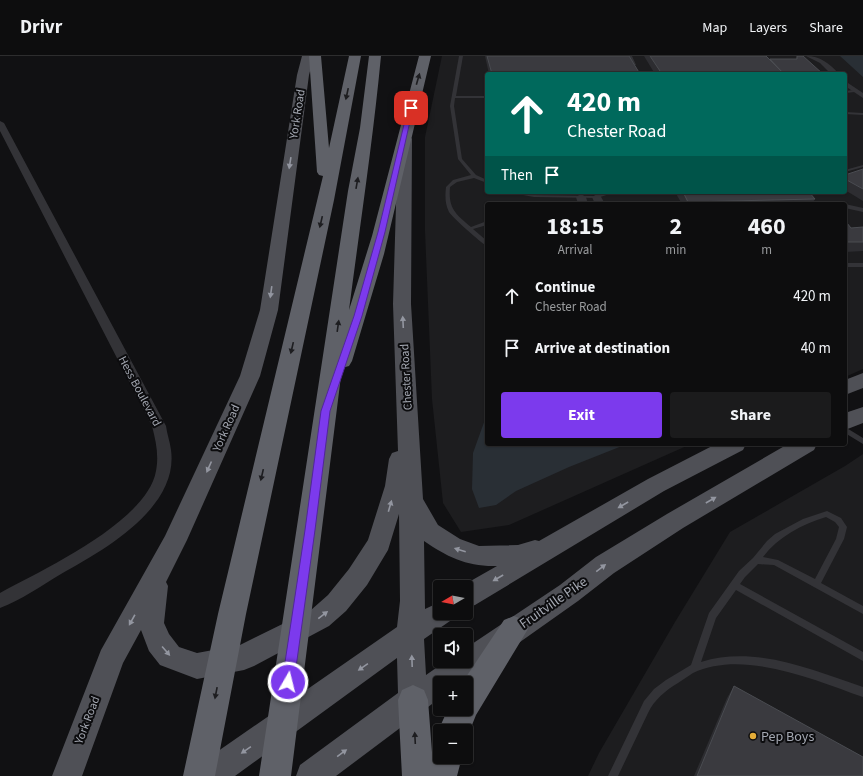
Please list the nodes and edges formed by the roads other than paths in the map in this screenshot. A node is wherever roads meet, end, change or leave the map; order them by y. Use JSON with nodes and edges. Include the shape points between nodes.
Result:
{"nodes":[{"id":1,"x":308,"y":56,"type":"edge"},
{"id":2,"x":314,"y":56,"type":"edge"},
{"id":3,"x":355,"y":56,"type":"edge"},
{"id":4,"x":375,"y":56,"type":"edge"},
{"id":5,"x":425,"y":56,"type":"edge"},
{"id":6,"x":461,"y":56,"type":"edge"},
{"id":7,"x":630,"y":56,"type":"edge"},
{"id":8,"x":812,"y":58,"type":"edge"},
{"id":9,"x":635,"y":64,"type":"edge"},
{"id":10,"x":825,"y":72,"type":"edge"},
{"id":11,"x":833,"y":72,"type":"edge"},
{"id":12,"x":848,"y":91,"type":"edge"},
{"id":13,"x":863,"y":96,"type":"edge"},
{"id":14,"x":453,"y":97,"type":"junction"},
{"id":15,"x":485,"y":97,"type":"edge"},
{"id":16,"x":863,"y":101,"type":"edge"},
{"id":17,"x":847,"y":113,"type":"edge"},
{"id":18,"x":863,"y":114,"type":"edge"},
{"id":19,"x":0,"y":124,"type":"edge"},
{"id":20,"x":405,"y":130,"type":"junction"},
{"id":21,"x":863,"y":166,"type":"edge"},
{"id":22,"x":847,"y":170,"type":"edge"},
{"id":23,"x":474,"y":176,"type":"junction"},
{"id":24,"x":485,"y":181,"type":"edge"},
{"id":25,"x":523,"y":194,"type":"edge"},
{"id":26,"x":608,"y":194,"type":"edge"},
{"id":27,"x":581,"y":198,"type":"edge"},
{"id":28,"x":597,"y":198,"type":"edge"},
{"id":29,"x":326,"y":200,"type":"junction"},
{"id":30,"x":847,"y":206,"type":"edge"},
{"id":31,"x":863,"y":210,"type":"edge"},
{"id":32,"x":485,"y":224,"type":"edge"},
{"id":33,"x":470,"y":229,"type":"junction"},
{"id":34,"x":485,"y":242,"type":"edge"},
{"id":35,"x":847,"y":265,"type":"edge"},
{"id":36,"x":863,"y":265,"type":"edge"},
{"id":37,"x":863,"y":380,"type":"edge"},
{"id":38,"x":847,"y":387,"type":"edge"},
{"id":39,"x":325,"y":411,"type":"junction"},
{"id":40,"x":863,"y":414,"type":"edge"},
{"id":41,"x":408,"y":417,"type":"junction"},
{"id":42,"x":847,"y":421,"type":"edge"},
{"id":43,"x":847,"y":431,"type":"edge"},
{"id":44,"x":863,"y":442,"type":"edge"},
{"id":45,"x":731,"y":446,"type":"edge"},
{"id":46,"x":803,"y":446,"type":"edge"},
{"id":47,"x":411,"y":501,"type":"junction"},
{"id":48,"x":553,"y":546,"type":"junction"},
{"id":49,"x":756,"y":560,"type":"junction"},
{"id":50,"x":156,"y":575,"type":"junction"},
{"id":51,"x":735,"y":585,"type":"junction"},
{"id":52,"x":816,"y":585,"type":"junction"},
{"id":53,"x":473,"y":593,"type":"edge"},
{"id":54,"x":0,"y":601,"type":"edge"},
{"id":55,"x":863,"y":610,"type":"edge"},
{"id":56,"x":433,"y":618,"type":"edge"},
{"id":57,"x":514,"y":629,"type":"junction"},
{"id":58,"x":410,"y":633,"type":"junction"},
{"id":59,"x":863,"y":657,"type":"edge"},
{"id":60,"x":695,"y":666,"type":"junction"},
{"id":61,"x":863,"y":692,"type":"edge"},
{"id":62,"x":473,"y":693,"type":"edge"},
{"id":63,"x":413,"y":700,"type":"junction"},
{"id":64,"x":444,"y":764,"type":"edge"},
{"id":65,"x":67,"y":772,"type":"edge"},
{"id":66,"x":199,"y":776,"type":"edge"},
{"id":67,"x":209,"y":776,"type":"edge"},
{"id":68,"x":274,"y":776,"type":"edge"},
{"id":69,"x":311,"y":776,"type":"edge"},
{"id":70,"x":418,"y":776,"type":"edge"},
{"id":71,"x":441,"y":776,"type":"edge"},
{"id":72,"x":613,"y":776,"type":"edge"}],
"edges":[{"from":1,"to":50,"type":"main road","name":"York Road","one_way":true,"via":[[303,75],[269,310],[250,376],[178,534]]},
{"from":2,"to":29,"type":"highway"},
{"from":3,"to":29,"type":"highway","one_way":true},
{"from":39,"to":4,"type":"highway","one_way":true},
{"from":20,"to":5,"type":"highway","name":"Chester Road","one_way":true},
{"from":6,"to":14,"type":"lane"},
{"from":7,"to":9,"type":"lane"},
{"from":8,"to":10,"type":"street"},
{"from":8,"to":11,"type":"street","via":[[822,62]]},
{"from":12,"to":13,"type":"street"},
{"from":12,"to":16,"type":"street"},
{"from":14,"to":15,"type":"lane"},
{"from":14,"to":23,"type":"lane","via":[[452,106],[460,159]]},
{"from":17,"to":18,"type":"lane"},
{"from":19,"to":54,"type":"street","name":"Hess Boulevard","via":[[159,426],[166,450],[165,465],[153,496],[120,532]]},
{"from":20,"to":39,"type":"highway","via":[[386,218]]},
{"from":41,"to":20,"type":"main road","name":"Chester Road","one_way":true,"via":[[402,304]]},
{"from":21,"to":22,"type":"lane"},
{"from":23,"to":24,"type":"lane"},
{"from":23,"to":33,"type":"lane","via":[[455,181],[448,188],[447,197],[452,213]]},
{"from":25,"to":27,"type":"lane"},
{"from":26,"to":28,"type":"lane"},
{"from":27,"to":28,"type":"lane"},
{"from":29,"to":66,"type":"highway","one_way":true,"via":[[232,614]]},
{"from":30,"to":31,"type":"lane"},
{"from":32,"to":33,"type":"lane"},
{"from":33,"to":34,"type":"lane"},
{"from":35,"to":36,"type":"lane"},
{"from":37,"to":38,"type":"main road"},
{"from":39,"to":68,"type":"highway"},
{"from":40,"to":42,"type":"main road"},
{"from":41,"to":47,"type":"main road","name":"Chester Road"},
{"from":50,"to":41,"type":"main road","one_way":true,"via":[[150,622],[159,642],[170,656],[197,666],[244,657],[320,618],[337,603],[358,577],[379,543],[396,486]]},
{"from":43,"to":44,"type":"lane"},
{"from":45,"to":48,"type":"main road","one_way":true,"via":[[656,485]]},
{"from":57,"to":46,"type":"main road","name":"Fruitville Pike","one_way":true,"via":[[605,565]]},
{"from":48,"to":47,"type":"main road","one_way":true,"via":[[518,555],[479,556],[452,547],[429,532]]},
{"from":47,"to":58,"type":"main road","name":"Chester Road","via":[[413,601]]},
{"from":48,"to":53,"type":"main road","one_way":true},
{"from":49,"to":51,"type":"lane"},
{"from":49,"to":52,"type":"lane","via":[[775,562]]},
{"from":49,"to":52,"type":"lane","via":[[772,541],[793,528],[827,514],[844,527]]},
{"from":50,"to":65,"type":"main road","name":"York Road","one_way":true,"via":[[111,659]]},
{"from":51,"to":59,"type":"lane"},
{"from":51,"to":60,"type":"lane","via":[[712,616]]},
{"from":52,"to":55,"type":"lane"},
{"from":56,"to":58,"type":"main road"},
{"from":57,"to":62,"type":"highway"},
{"from":57,"to":63,"type":"main road","name":"Fruitville Pike"},
{"from":63,"to":58,"type":"main road","name":"Chester Road","one_way":true},
{"from":58,"to":67,"type":"main road","one_way":true},
{"from":60,"to":61,"type":"lane","via":[[717,661],[756,661],[783,666]]},
{"from":60,"to":72,"type":"lane","via":[[674,678],[648,704]]},
{"from":69,"to":63,"type":"main road","name":"Fruitville Pike","one_way":true},
{"from":70,"to":63,"type":"highway","one_way":true},
{"from":64,"to":71,"type":"highway"}]}
